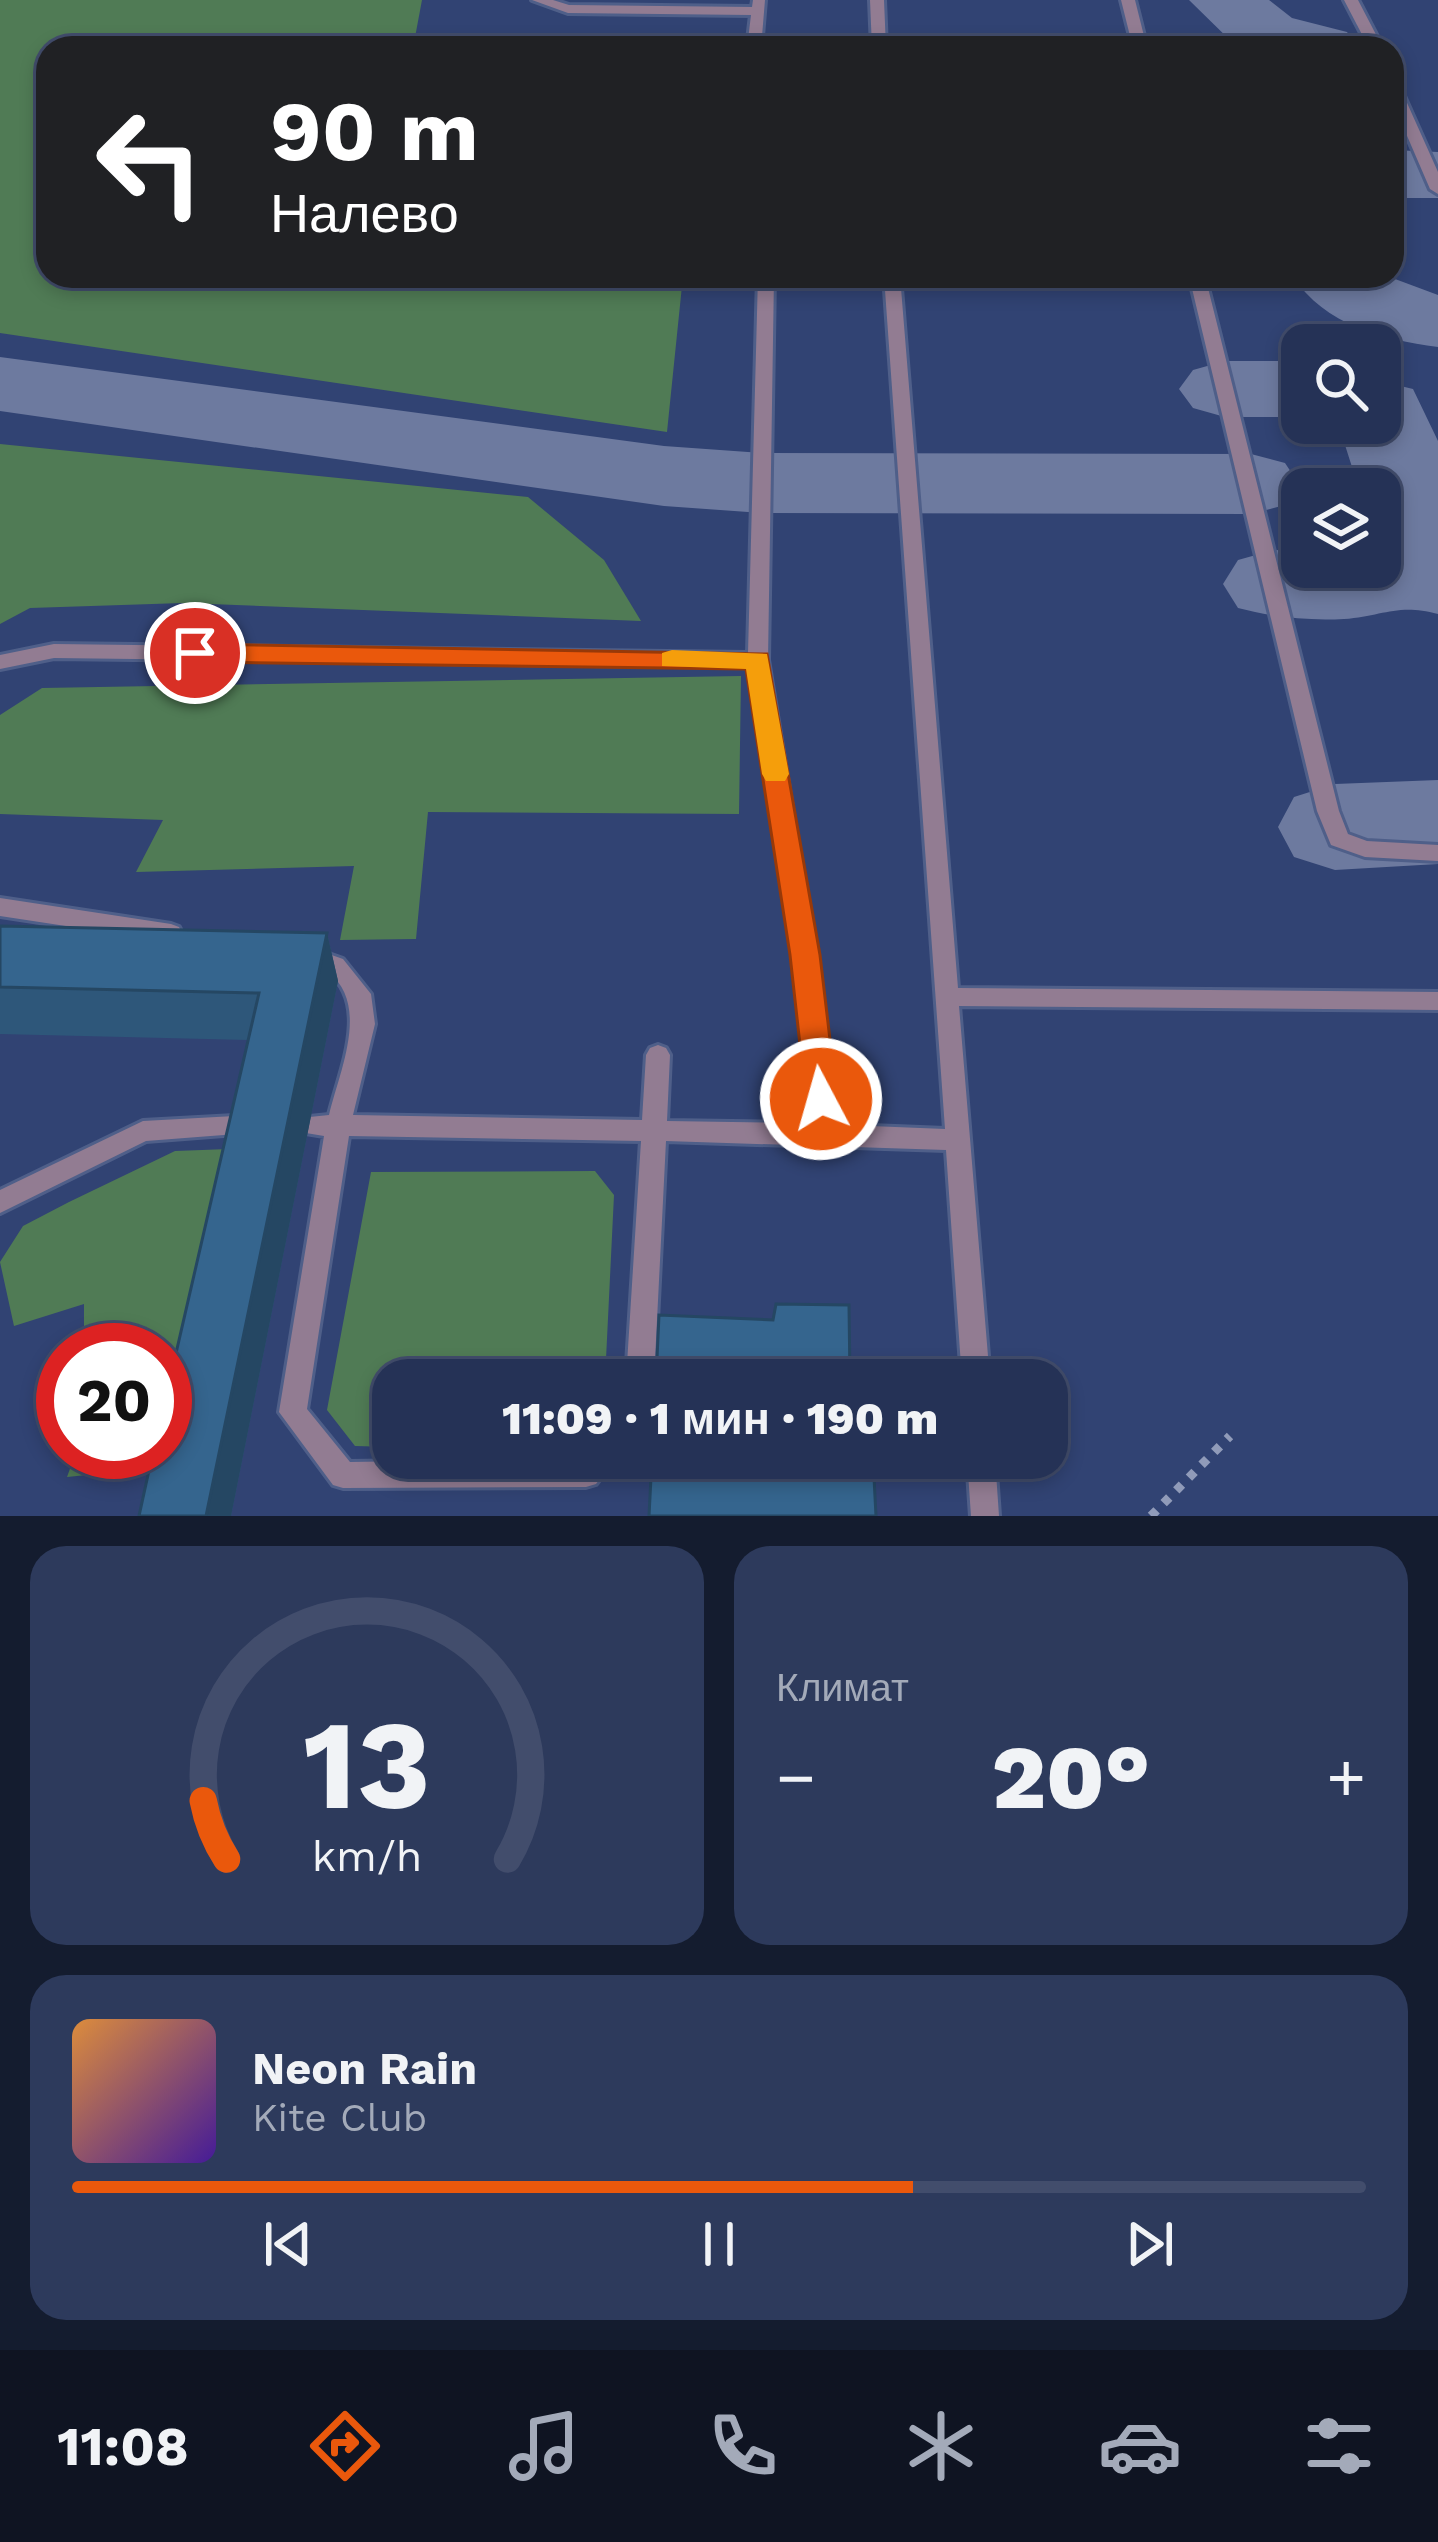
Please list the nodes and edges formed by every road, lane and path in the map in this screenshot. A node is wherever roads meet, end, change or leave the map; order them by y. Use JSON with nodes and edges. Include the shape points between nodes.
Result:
{"nodes":[{"id":1,"x":539,"y":0,"type":"edge"},
{"id":2,"x":877,"y":0,"type":"edge"},
{"id":3,"x":1128,"y":0,"type":"edge"},
{"id":4,"x":1352,"y":0,"type":"edge"},
{"id":5,"x":759,"y":5,"type":"edge"},
{"id":6,"x":755,"y":36,"type":"edge"},
{"id":7,"x":879,"y":36,"type":"edge"},
{"id":8,"x":1137,"y":36,"type":"edge"},
{"id":9,"x":1370,"y":36,"type":"edge"},
{"id":10,"x":1404,"y":112,"type":"edge"},
{"id":11,"x":1438,"y":190,"type":"edge"},
{"id":12,"x":766,"y":288,"type":"edge"},
{"id":13,"x":893,"y":288,"type":"edge"},
{"id":14,"x":1200,"y":288,"type":"edge"},
{"id":15,"x":758,"y":660,"type":"junction"},
{"id":16,"x":0,"y":662,"type":"edge"},
{"id":17,"x":1438,"y":853,"type":"edge"},
{"id":18,"x":0,"y":907,"type":"edge"},
{"id":19,"x":207,"y":939,"type":"edge"},
{"id":20,"x":276,"y":949,"type":"edge"},
{"id":21,"x":949,"y":997,"type":"junction"},
{"id":22,"x":1438,"y":1001,"type":"edge"},
{"id":23,"x":658,"y":1054,"type":"dead end"},
{"id":24,"x":253,"y":1125,"type":"edge"},
{"id":25,"x":309,"y":1125,"type":"dead end"},
{"id":26,"x":338,"y":1127,"type":"junction"},
{"id":27,"x":652,"y":1132,"type":"junction"},
{"id":28,"x":792,"y":1133,"type":"junction"},
{"id":29,"x":959,"y":1140,"type":"junction"},
{"id":30,"x":0,"y":1202,"type":"edge"},
{"id":31,"x":641,"y":1359,"type":"edge"},
{"id":32,"x":975,"y":1359,"type":"edge"},
{"id":33,"x":1230,"y":1436,"type":"dead end"},
{"id":34,"x":372,"y":1475,"type":"edge"},
{"id":35,"x":983,"y":1479,"type":"edge"},
{"id":36,"x":986,"y":1516,"type":"edge"},
{"id":37,"x":1151,"y":1516,"type":"edge"}],
"edges":[{"from":1,"to":5,"type":"lane","via":[[568,9]]},
{"from":2,"to":7,"type":"lane"},
{"from":3,"to":8,"type":"lane"},
{"from":4,"to":9,"type":"lane"},
{"from":5,"to":6,"type":"lane"},
{"from":10,"to":11,"type":"lane"},
{"from":12,"to":15,"type":"lane"},
{"from":13,"to":21,"type":"lane"},
{"from":14,"to":17,"type":"lane","via":[[1328,811],[1340,839],[1364,849]]},
{"from":15,"to":16,"type":"lane","via":[[54,651]]},
{"from":15,"to":28,"type":"lane","via":[[821,1099],[808,1124]]},
{"from":18,"to":19,"type":"lane"},
{"from":20,"to":26,"type":"lane","via":[[335,964],[359,994],[363,1024]]},
{"from":21,"to":22,"type":"lane"},
{"from":21,"to":29,"type":"lane"},
{"from":23,"to":27,"type":"lane"},
{"from":24,"to":30,"type":"lane","via":[[143,1130]]},
{"from":25,"to":26,"type":"lane"},
{"from":26,"to":27,"type":"lane"},
{"from":26,"to":34,"type":"lane","via":[[293,1412],[343,1475]]},
{"from":27,"to":28,"type":"lane"},
{"from":27,"to":31,"type":"lane"},
{"from":28,"to":29,"type":"lane"},
{"from":29,"to":32,"type":"lane"},
{"from":33,"to":37,"type":"path"},
{"from":35,"to":36,"type":"lane"}]}
